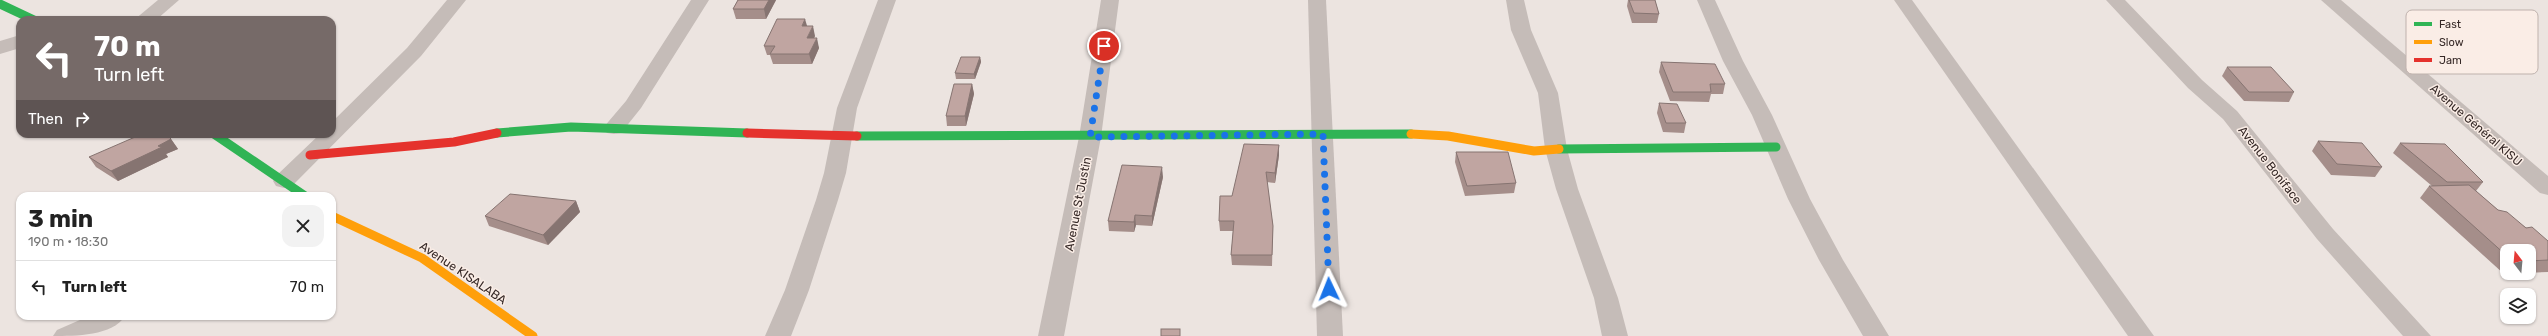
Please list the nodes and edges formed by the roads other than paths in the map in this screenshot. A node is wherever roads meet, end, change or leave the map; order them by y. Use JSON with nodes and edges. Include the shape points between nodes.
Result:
{"nodes":[{"id":1,"x":170,"y":0,"type":"edge"},
{"id":2,"x":457,"y":0,"type":"edge"},
{"id":3,"x":700,"y":0,"type":"edge"},
{"id":4,"x":887,"y":0,"type":"edge"},
{"id":5,"x":1110,"y":0,"type":"edge"},
{"id":6,"x":1317,"y":0,"type":"edge"},
{"id":7,"x":1515,"y":0,"type":"edge"},
{"id":8,"x":1706,"y":0,"type":"edge"},
{"id":9,"x":1903,"y":0,"type":"edge"},
{"id":10,"x":2115,"y":0,"type":"edge"},
{"id":11,"x":2330,"y":0,"type":"edge"},
{"id":12,"x":0,"y":4,"type":"edge"},
{"id":13,"x":26,"y":16,"type":"edge"},
{"id":14,"x":149,"y":16,"type":"edge"},
{"id":15,"x":16,"y":42,"type":"edge"},
{"id":16,"x":0,"y":48,"type":"edge"},
{"id":17,"x":2406,"y":66,"type":"edge"},
{"id":18,"x":2416,"y":74,"type":"edge"},
{"id":19,"x":614,"y":128,"type":"junction"},
{"id":20,"x":336,"y":130,"type":"edge"},
{"id":21,"x":1323,"y":134,"type":"junction"},
{"id":22,"x":841,"y":136,"type":"junction"},
{"id":23,"x":1090,"y":137,"type":"junction"},
{"id":24,"x":220,"y":138,"type":"edge"},
{"id":25,"x":328,"y":138,"type":"edge"},
{"id":26,"x":1776,"y":147,"type":"junction"},
{"id":27,"x":1556,"y":149,"type":"junction"},
{"id":28,"x":310,"y":155,"type":"junction"},
{"id":29,"x":284,"y":181,"type":"junction"},
{"id":30,"x":2548,"y":188,"type":"edge"},
{"id":31,"x":299,"y":192,"type":"edge"},
{"id":32,"x":336,"y":219,"type":"edge"},
{"id":33,"x":104,"y":320,"type":"edge"},
{"id":34,"x":66,"y":336,"type":"edge"},
{"id":35,"x":533,"y":336,"type":"edge"},
{"id":36,"x":778,"y":336,"type":"edge"},
{"id":37,"x":1051,"y":336,"type":"edge"},
{"id":38,"x":1330,"y":336,"type":"edge"},
{"id":39,"x":1615,"y":336,"type":"edge"},
{"id":40,"x":1876,"y":336,"type":"edge"},
{"id":41,"x":2141,"y":336,"type":"edge"},
{"id":42,"x":2418,"y":336,"type":"edge"}],
"edges":[{"from":1,"to":14,"type":"street"},
{"from":2,"to":20,"type":"street","via":[[414,52]]},
{"from":3,"to":19,"type":"street","via":[[634,104]]},
{"from":4,"to":22,"type":"street","via":[[847,108]]},
{"from":5,"to":23,"type":"street","name":"Avenue St Justin"},
{"from":6,"to":21,"type":"street"},
{"from":7,"to":27,"type":"street","via":[[1521,30],[1548,93]]},
{"from":8,"to":26,"type":"street"},
{"from":9,"to":41,"type":"street"},
{"from":10,"to":42,"type":"street","name":"Avenue Boniface","via":[[2194,84],[2230,115],[2325,234]]},
{"from":11,"to":17,"type":"street","name":"Avenue Général KISU"},
{"from":12,"to":13,"type":"street"},
{"from":15,"to":16,"type":"street"},
{"from":18,"to":30,"type":"street","name":"Avenue Général KISU"},
{"from":19,"to":22,"type":"street"},
{"from":19,"to":28,"type":"street","via":[[514,130],[454,142]]},
{"from":21,"to":23,"type":"street"},
{"from":21,"to":27,"type":"street","via":[[1448,136],[1534,151]]},
{"from":21,"to":38,"type":"street"},
{"from":22,"to":23,"type":"street"},
{"from":22,"to":36,"type":"street","via":[[835,173],[827,200],[797,290]]},
{"from":23,"to":37,"type":"street","name":"Avenue St Justin"},
{"from":24,"to":29,"type":"street"},
{"from":25,"to":28,"type":"street"},
{"from":26,"to":27,"type":"street"},
{"from":26,"to":40,"type":"street","via":[[1824,247]]},
{"from":27,"to":39,"type":"street","via":[[1606,298]]},
{"from":28,"to":29,"type":"street"},
{"from":29,"to":31,"type":"street"},
{"from":32,"to":35,"type":"street","name":"Avenue KISALABA","via":[[349,222],[422,258]]},
{"from":33,"to":34,"type":"street"}]}
